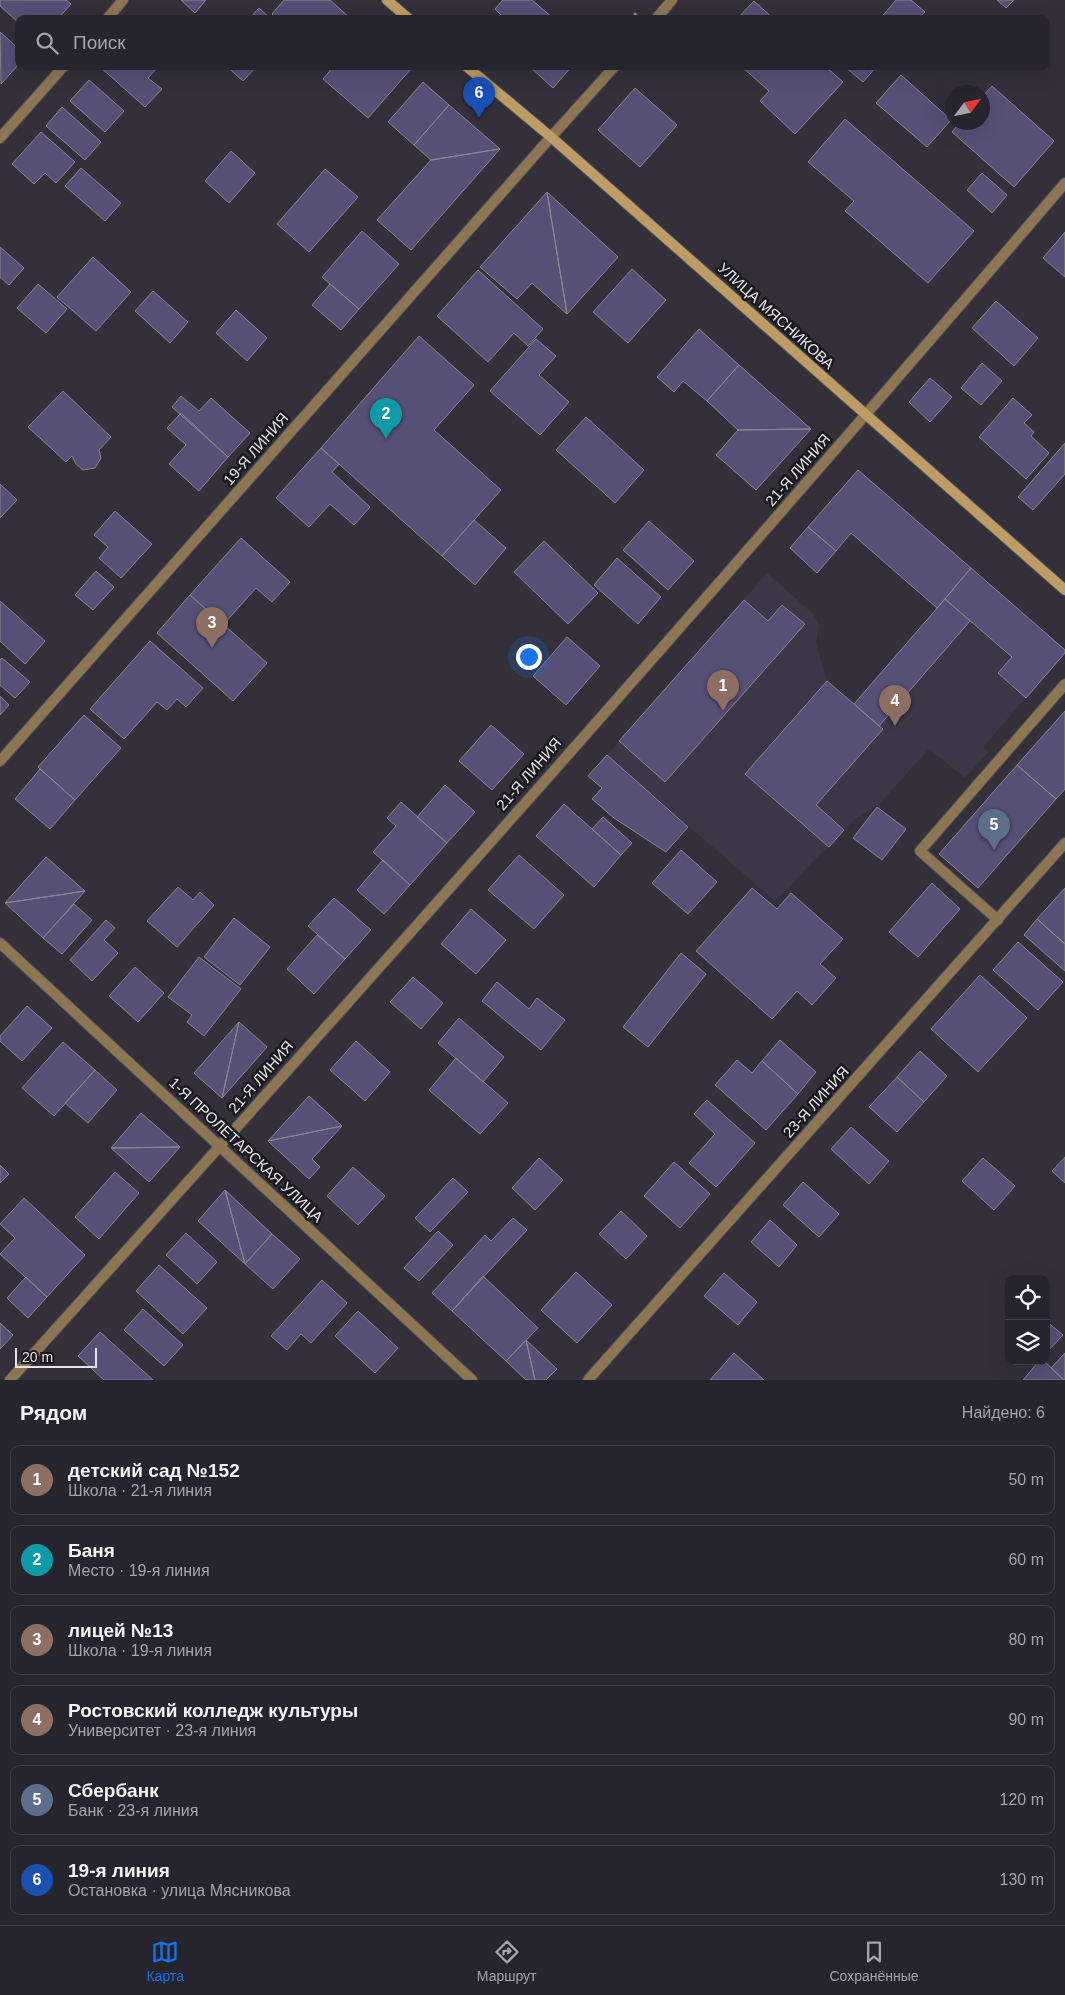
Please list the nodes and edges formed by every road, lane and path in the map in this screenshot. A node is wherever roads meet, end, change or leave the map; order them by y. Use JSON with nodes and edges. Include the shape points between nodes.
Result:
{"nodes":[{"id":1,"x":124,"y":0,"type":"edge"},
{"id":2,"x":387,"y":0,"type":"edge"},
{"id":3,"x":672,"y":0,"type":"edge"},
{"id":4,"x":111,"y":15,"type":"edge"},
{"id":5,"x":404,"y":15,"type":"edge"},
{"id":6,"x":659,"y":15,"type":"edge"},
{"id":7,"x":60,"y":70,"type":"edge"},
{"id":8,"x":471,"y":70,"type":"edge"},
{"id":9,"x":610,"y":70,"type":"edge"},
{"id":10,"x":551,"y":137,"type":"junction"},
{"id":11,"x":0,"y":138,"type":"edge"},
{"id":12,"x":1065,"y":182,"type":"edge"},
{"id":13,"x":866,"y":416,"type":"junction"},
{"id":14,"x":1065,"y":590,"type":"edge"},
{"id":15,"x":1065,"y":684,"type":"edge"},
{"id":16,"x":0,"y":761,"type":"edge"},
{"id":17,"x":1065,"y":843,"type":"edge"},
{"id":18,"x":998,"y":920,"type":"junction"},
{"id":19,"x":0,"y":943,"type":"edge"},
{"id":20,"x":220,"y":1146,"type":"junction"},
{"id":21,"x":10,"y":1380,"type":"edge"},
{"id":22,"x":472,"y":1380,"type":"edge"},
{"id":23,"x":588,"y":1380,"type":"edge"}],
"edges":[{"from":1,"to":4,"type":"street"},
{"from":2,"to":5,"type":"main road"},
{"from":3,"to":6,"type":"street"},
{"from":7,"to":11,"type":"street"},
{"from":8,"to":10,"type":"main road","name":"УЛИЦА МЯСНИКОВА"},
{"from":9,"to":10,"type":"street","name":"19-Я ЛИНИЯ"},
{"from":10,"to":13,"type":"main road","name":"УЛИЦА МЯСНИКОВА"},
{"from":10,"to":16,"type":"street","name":"19-Я ЛИНИЯ"},
{"from":12,"to":13,"type":"street","name":"21-Я ЛИНИЯ"},
{"from":13,"to":14,"type":"main road","name":"УЛИЦА МЯСНИКОВА"},
{"from":13,"to":20,"type":"street","name":"21-Я ЛИНИЯ"},
{"from":15,"to":18,"type":"street","via":[[920,851]]},
{"from":17,"to":18,"type":"street","name":"23-Я ЛИНИЯ"},
{"from":18,"to":23,"type":"street","name":"23-Я ЛИНИЯ"},
{"from":19,"to":20,"type":"street","name":"1-Я ПРОЛЕТАРСКАЯ УЛИЦА"},
{"from":20,"to":21,"type":"street","name":"21-Я ЛИНИЯ"},
{"from":20,"to":22,"type":"street","name":"1-Я ПРОЛЕТАРСКАЯ УЛИЦА"}]}
